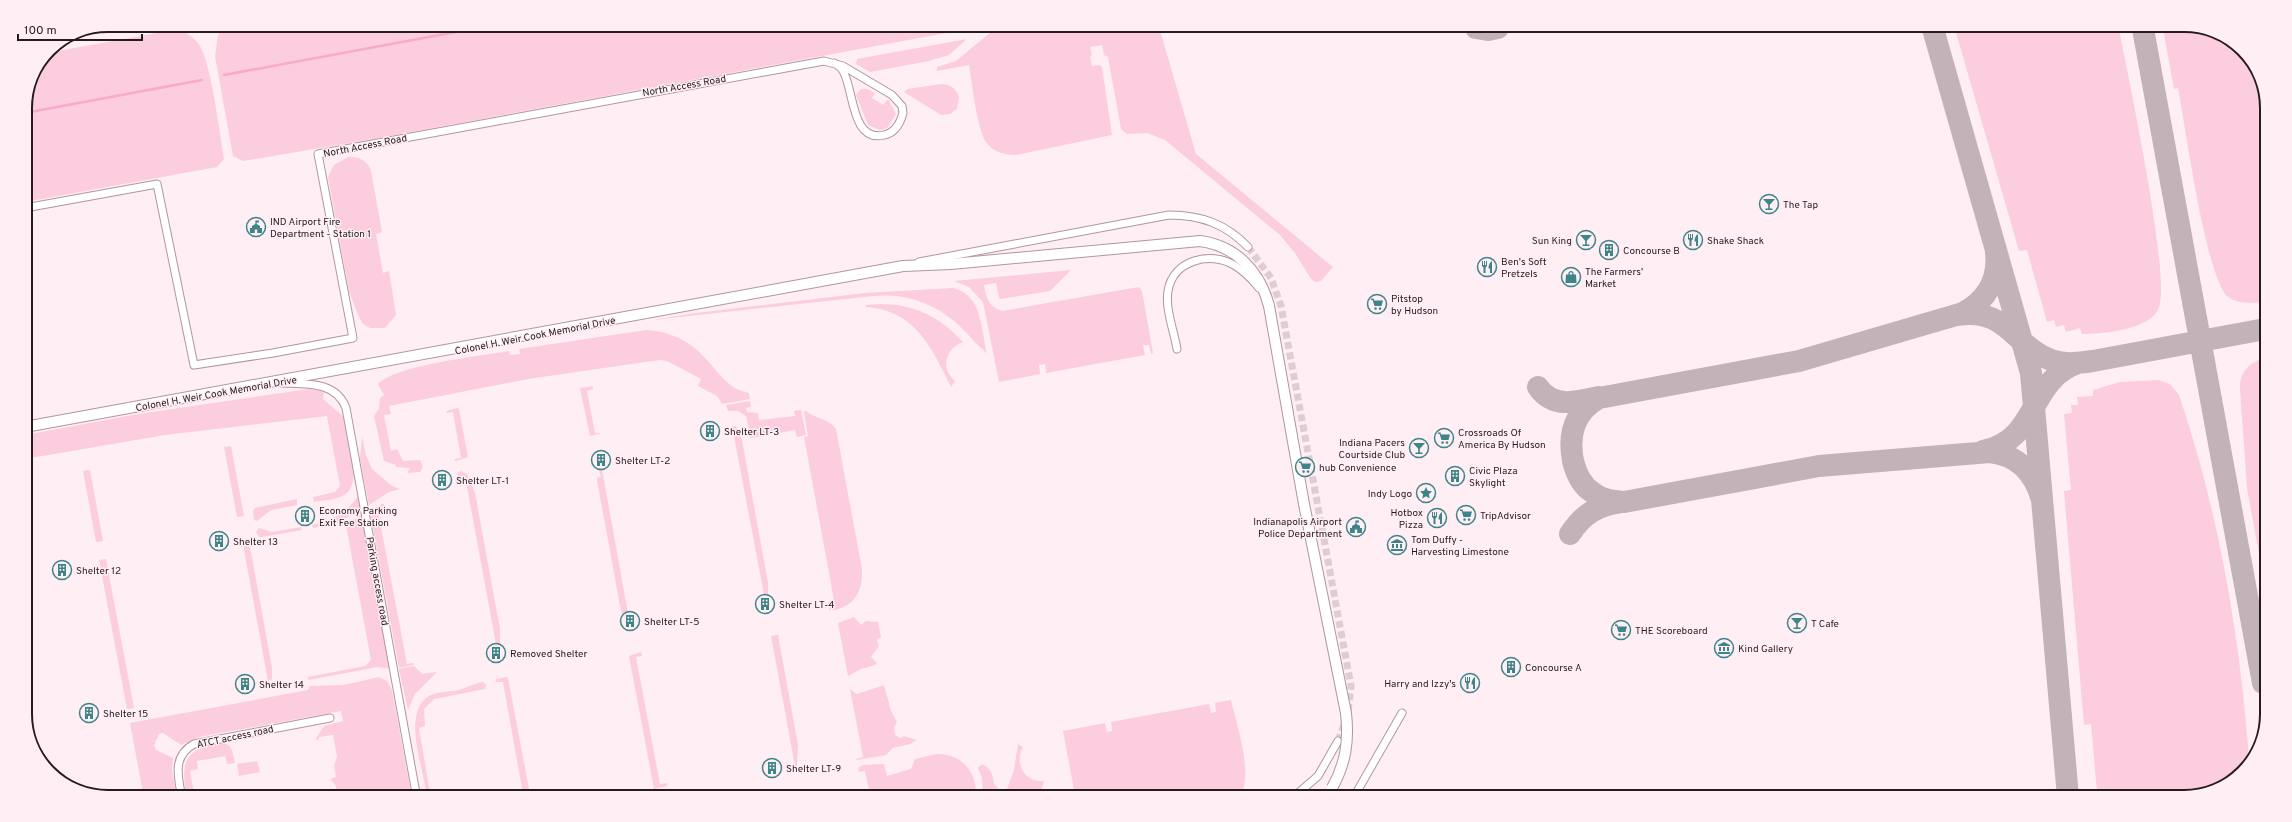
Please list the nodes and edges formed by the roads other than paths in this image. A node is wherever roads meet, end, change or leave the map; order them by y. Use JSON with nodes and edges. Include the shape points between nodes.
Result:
{"nodes":[{"id":1,"x":834,"y":63,"type":"junction"},
{"id":2,"x":32,"y":207,"type":"edge"},
{"id":3,"x":1248,"y":248,"type":"tunnel mouth"},
{"id":4,"x":903,"y":266,"type":"junction"},
{"id":5,"x":1269,"y":306,"type":"junction"},
{"id":6,"x":1177,"y":349,"type":"dead end"},
{"id":7,"x":268,"y":383,"type":"junction"},
{"id":8,"x":32,"y":427,"type":"edge"},
{"id":9,"x":1402,"y":713,"type":"dead end"},
{"id":10,"x":330,"y":718,"type":"dead end"},
{"id":11,"x":1338,"y":741,"type":"tunnel mouth"},
{"id":12,"x":181,"y":790,"type":"edge"},
{"id":13,"x":415,"y":790,"type":"edge"},
{"id":14,"x":1302,"y":790,"type":"edge"},
{"id":15,"x":1331,"y":790,"type":"edge"},
{"id":16,"x":1358,"y":790,"type":"edge"}],
"edges":[{"from":1,"to":1,"type":"street","name":"North Access Road","via":[[892,95],[902,106],[903,113],[899,125],[881,136],[867,132],[857,119],[844,71]]},
{"from":1,"to":2,"type":"street","name":"North Access Road","via":[[813,62],[318,154],[353,338],[274,353],[194,366],[157,184]]},
{"from":3,"to":4,"type":"street","via":[[1228,230],[1212,221],[1184,215],[1169,215],[962,252]]},
{"from":4,"to":5,"type":"street","name":"Colonel H. Weir Cook Memorial Drive","via":[[951,264],[1186,240],[1217,244],[1240,258],[1261,281]]},
{"from":4,"to":7,"type":"street","name":"Colonel H. Weir Cook Memorial Drive"},
{"from":5,"to":6,"type":"street","via":[[1256,284],[1234,265],[1210,258],[1187,264],[1175,275],[1168,292]]},
{"from":5,"to":15,"type":"street","name":"Colonel H. Weir Cook Memorial Drive","bridge":true,"via":[[1304,504],[1346,713],[1346,754]]},
{"from":7,"to":8,"type":"street","name":"Colonel H. Weir Cook Memorial Drive"},
{"from":7,"to":13,"type":"street","name":"Parking access road","via":[[325,387],[338,395],[346,408]]},
{"from":9,"to":16,"type":"street"},
{"from":10,"to":12,"type":"street","name":"ATCT access road","via":[[194,744],[182,754],[178,763]]},
{"from":11,"to":14,"type":"street","via":[[1318,776]]}]}
